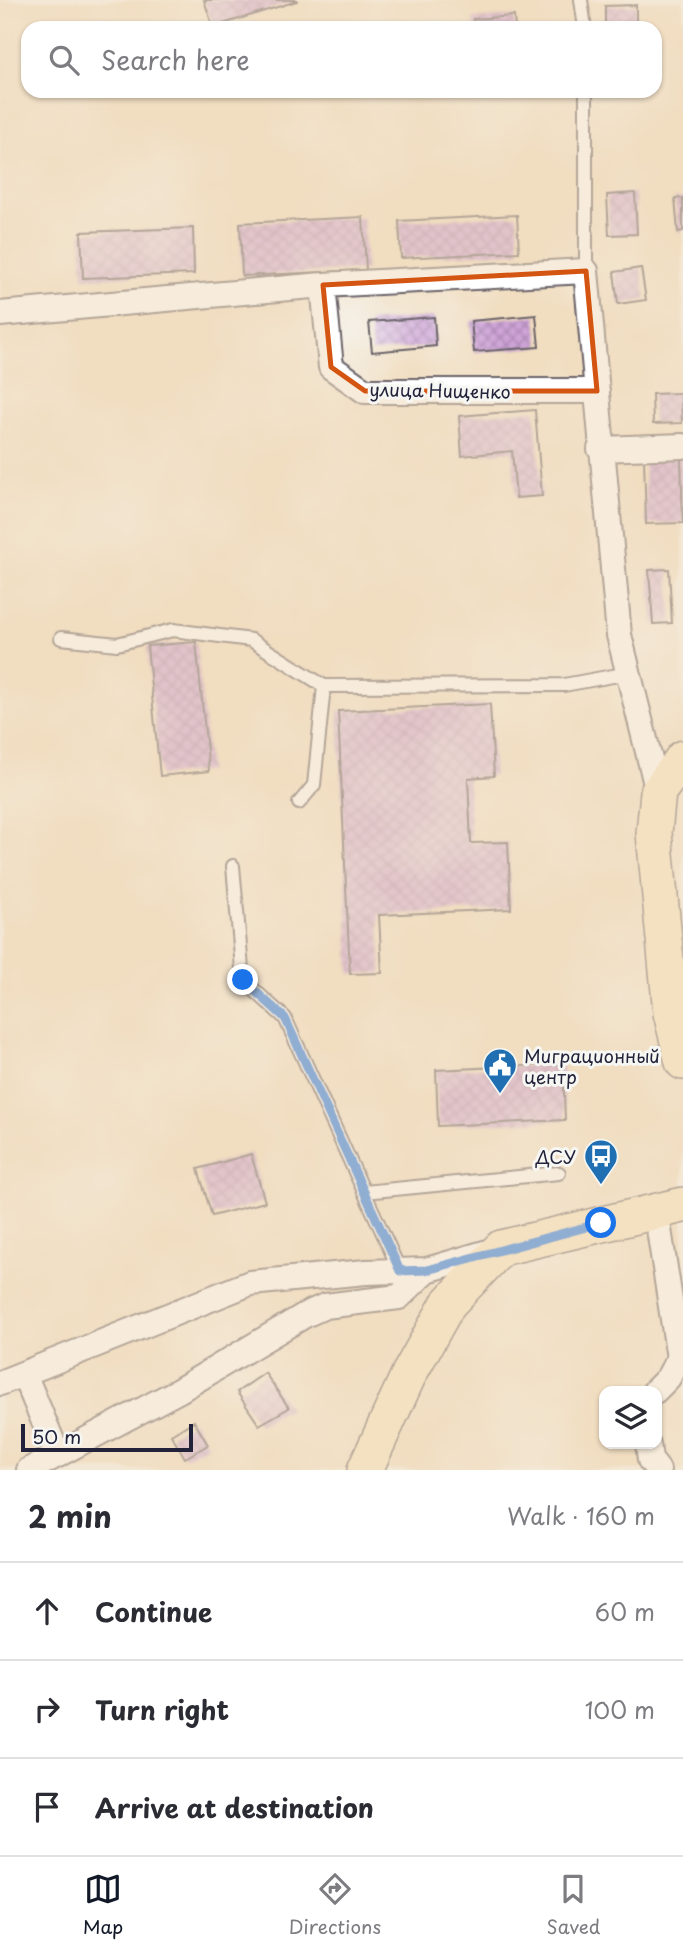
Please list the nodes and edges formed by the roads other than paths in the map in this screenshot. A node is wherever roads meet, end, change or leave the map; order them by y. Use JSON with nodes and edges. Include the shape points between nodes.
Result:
{"nodes":[{"id":1,"x":581,"y":0,"type":"edge"},
{"id":2,"x":584,"y":21,"type":"edge"},
{"id":3,"x":586,"y":98,"type":"edge"},
{"id":4,"x":586,"y":271,"type":"junction"},
{"id":5,"x":323,"y":285,"type":"junction"},
{"id":6,"x":0,"y":314,"type":"edge"},
{"id":7,"x":597,"y":391,"type":"junction"},
{"id":8,"x":683,"y":446,"type":"edge"},
{"id":9,"x":600,"y":449,"type":"junction"},
{"id":10,"x":61,"y":638,"type":"dead end"},
{"id":11,"x":629,"y":673,"type":"junction"},
{"id":12,"x":324,"y":686,"type":"junction"},
{"id":13,"x":683,"y":758,"type":"edge"},
{"id":14,"x":658,"y":792,"type":"junction"},
{"id":15,"x":299,"y":803,"type":"dead end"},
{"id":16,"x":233,"y":866,"type":"dead end"},
{"id":17,"x":683,"y":1062,"type":"edge"},
{"id":18,"x":559,"y":1173,"type":"dead end"},
{"id":19,"x":364,"y":1192,"type":"junction"},
{"id":20,"x":676,"y":1205,"type":"edge"},
{"id":21,"x":501,"y":1248,"type":"junction"},
{"id":22,"x":427,"y":1270,"type":"junction"},
{"id":23,"x":400,"y":1271,"type":"junction"},
{"id":24,"x":24,"y":1374,"type":"junction"},
{"id":25,"x":0,"y":1383,"type":"edge"},
{"id":26,"x":660,"y":1386,"type":"edge"},
{"id":27,"x":649,"y":1449,"type":"edge"},
{"id":28,"x":58,"y":1455,"type":"junction"},
{"id":29,"x":29,"y":1470,"type":"edge"},
{"id":30,"x":365,"y":1470,"type":"edge"},
{"id":31,"x":658,"y":1470,"type":"edge"}],
"edges":[{"from":1,"to":2,"type":"lane"},
{"from":3,"to":4,"type":"lane"},
{"from":4,"to":5,"type":"street"},
{"from":4,"to":7,"type":"street"},
{"from":5,"to":6,"type":"street"},
{"from":5,"to":7,"type":"street","name":"улица Нищенко","via":[[331,368],[365,391]]},
{"from":7,"to":9,"type":"street"},
{"from":8,"to":9,"type":"street"},
{"from":9,"to":11,"type":"street","via":[[619,635]]},
{"from":10,"to":12,"type":"lane","via":[[117,645],[173,629],[251,640]]},
{"from":11,"to":12,"type":"lane","via":[[565,685]]},
{"from":11,"to":14,"type":"street"},
{"from":12,"to":15,"type":"lane","via":[[314,785]]},
{"from":13,"to":14,"type":"street"},
{"from":14,"to":17,"type":"street","via":[[654,833],[659,902],[671,1013]]},
{"from":16,"to":19,"type":"lane","via":[[243,980],[285,1018]]},
{"from":18,"to":19,"type":"lane"},
{"from":19,"to":23,"type":"lane"},
{"from":20,"to":21,"type":"street"},
{"from":20,"to":26,"type":"street","via":[[679,1358]]},
{"from":21,"to":22,"type":"street"},
{"from":21,"to":30,"type":"street","via":[[449,1304],[409,1374]]},
{"from":22,"to":23,"type":"street"},
{"from":22,"to":28,"type":"street","via":[[399,1297],[338,1304],[305,1315]]},
{"from":23,"to":24,"type":"street","via":[[250,1283]]},
{"from":24,"to":25,"type":"street"},
{"from":24,"to":28,"type":"street"},
{"from":27,"to":31,"type":"street"},
{"from":28,"to":29,"type":"street"}]}
